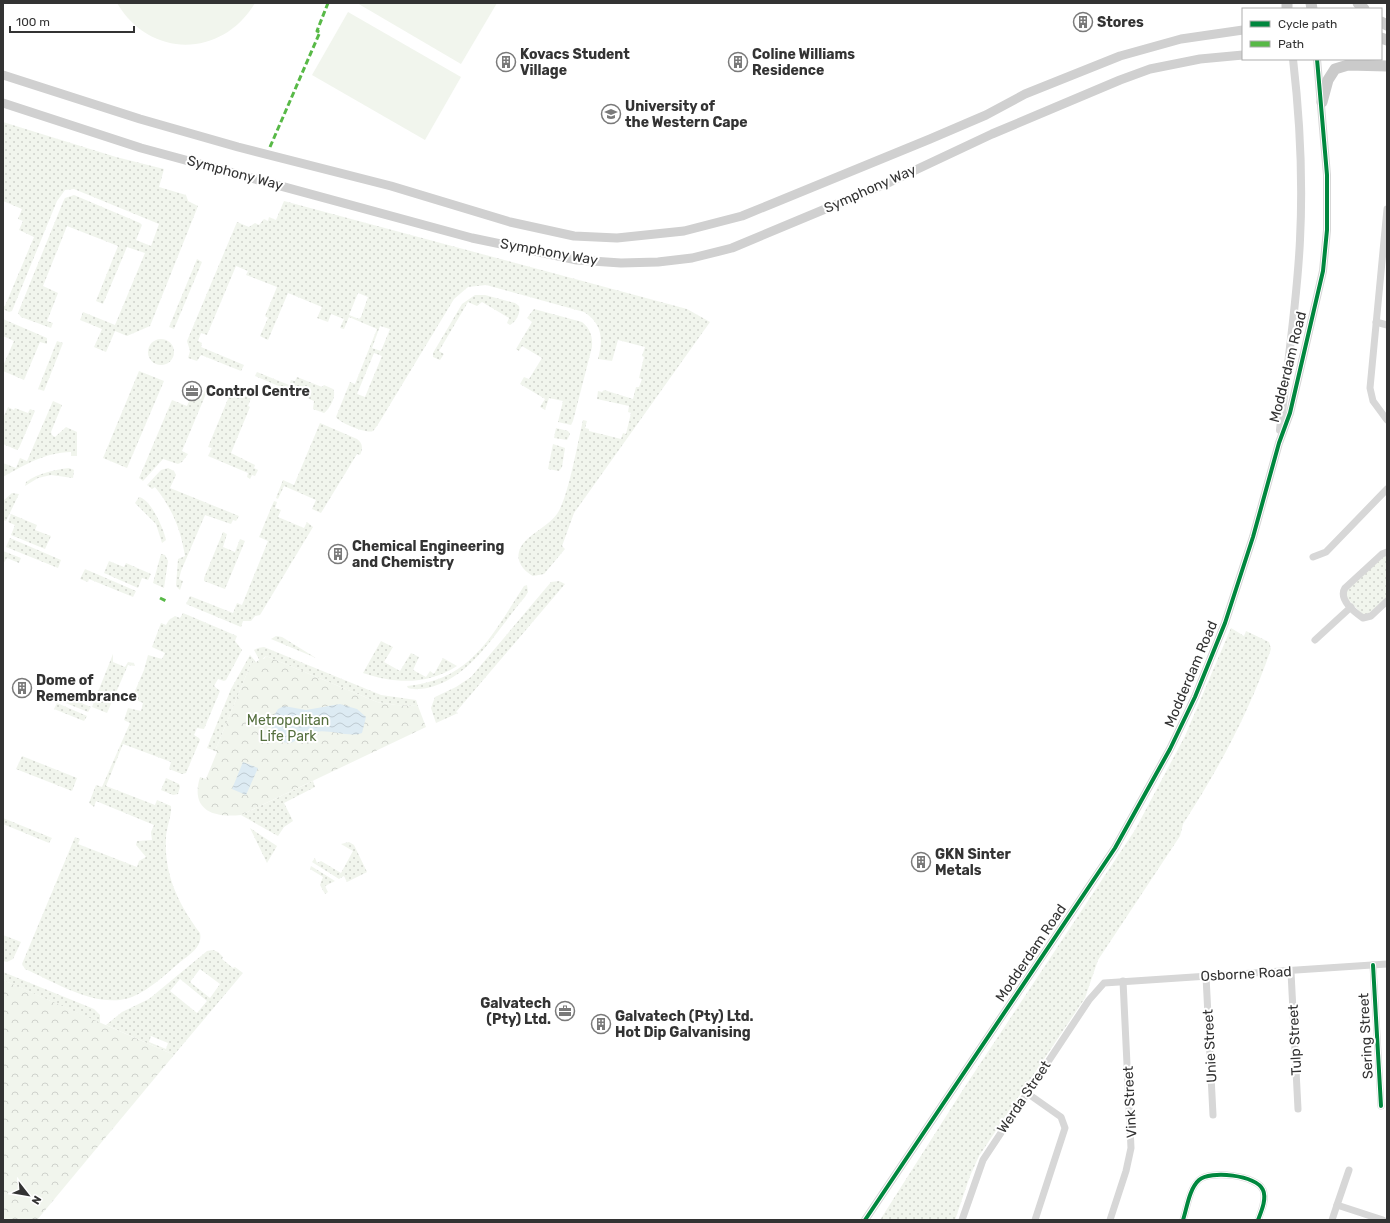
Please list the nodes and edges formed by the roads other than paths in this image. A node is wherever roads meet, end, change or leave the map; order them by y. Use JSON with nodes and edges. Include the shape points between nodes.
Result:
{"nodes":[{"id":1,"x":1242,"y":30,"type":"edge"},
{"id":2,"x":1242,"y":55,"type":"edge"},
{"id":3,"x":1293,"y":60,"type":"edge"},
{"id":4,"x":1317,"y":60,"type":"edge"},
{"id":5,"x":1369,"y":60,"type":"edge"},
{"id":6,"x":1387,"y":65,"type":"edge"},
{"id":7,"x":3,"y":75,"type":"edge"},
{"id":8,"x":1322,"y":102,"type":"junction"},
{"id":9,"x":3,"y":103,"type":"edge"},
{"id":10,"x":1387,"y":209,"type":"edge"},
{"id":11,"x":1386,"y":233,"type":"edge"},
{"id":12,"x":1376,"y":322,"type":"junction"},
{"id":13,"x":1387,"y":325,"type":"edge"},
{"id":14,"x":1387,"y":420,"type":"edge"},
{"id":15,"x":1278,"y":443,"type":"junction"},
{"id":16,"x":1387,"y":489,"type":"edge"},
{"id":17,"x":1387,"y":552,"type":"edge"},
{"id":18,"x":1313,"y":557,"type":"dead end"},
{"id":19,"x":1387,"y":601,"type":"edge"},
{"id":20,"x":1351,"y":607,"type":"junction"},
{"id":21,"x":1315,"y":640,"type":"dead end"},
{"id":22,"x":1387,"y":964,"type":"edge"},
{"id":23,"x":1373,"y":965,"type":"junction"},
{"id":24,"x":1291,"y":972,"type":"junction"},
{"id":25,"x":1206,"y":976,"type":"junction"},
{"id":26,"x":1123,"y":981,"type":"junction"},
{"id":27,"x":1104,"y":983,"type":"joint"},
{"id":28,"x":1027,"y":1093,"type":"junction"},
{"id":29,"x":1381,"y":1106,"type":"dead end"},
{"id":30,"x":1298,"y":1109,"type":"dead end"},
{"id":31,"x":1213,"y":1115,"type":"dead end"},
{"id":32,"x":1349,"y":1170,"type":"dead end"},
{"id":33,"x":1337,"y":1205,"type":"junction"},
{"id":34,"x":865,"y":1220,"type":"edge"},
{"id":35,"x":962,"y":1220,"type":"edge"},
{"id":36,"x":1035,"y":1220,"type":"edge"},
{"id":37,"x":1110,"y":1220,"type":"edge"},
{"id":38,"x":1183,"y":1220,"type":"edge"},
{"id":39,"x":1258,"y":1220,"type":"edge"},
{"id":40,"x":1332,"y":1220,"type":"edge"},
{"id":41,"x":1383,"y":1220,"type":"edge"}],
"edges":[{"from":1,"to":7,"type":"main road","name":"Symphony Way","via":[[1181,39],[1120,56],[1025,94],[986,115],[930,139],[742,216],[684,231],[617,238],[547,232],[391,186],[140,119]]},
{"from":2,"to":9,"type":"main road","name":"Symphony Way","via":[[1200,59],[1150,70],[1120,80],[992,134],[890,182],[732,248],[692,258],[622,263],[578,260],[472,238],[141,148]]},
{"from":3,"to":15,"type":"street","name":"Modderdam Road","via":[[1300,144],[1301,218],[1290,357]]},
{"from":4,"to":8,"type":"street","name":"Modderdam Road"},
{"from":5,"to":6,"type":"main road"},
{"from":6,"to":8,"type":"main road","via":[[1348,65],[1335,69],[1328,80]]},
{"from":8,"to":15,"type":"street","name":"Modderdam Road","via":[[1327,175],[1327,230],[1323,271],[1290,413]]},
{"from":10,"to":11,"type":"street"},
{"from":11,"to":12,"type":"street"},
{"from":12,"to":13,"type":"street"},
{"from":12,"to":14,"type":"street","via":[[1370,388],[1373,401]]},
{"from":15,"to":34,"type":"street","name":"Modderdam Road","via":[[1225,623],[1198,690],[1170,749],[1115,848]]},
{"from":16,"to":18,"type":"street","via":[[1326,552]]},
{"from":17,"to":20,"type":"street","via":[[1345,588],[1343,596]]},
{"from":19,"to":20,"type":"street","via":[[1366,618],[1361,617]]},
{"from":20,"to":21,"type":"street"},
{"from":22,"to":23,"type":"street","name":"Osborne Road"},
{"from":23,"to":24,"type":"street","name":"Osborne Road"},
{"from":23,"to":29,"type":"street","name":"Sering Street"},
{"from":24,"to":25,"type":"street","name":"Osborne Road"},
{"from":24,"to":30,"type":"street","name":"Tulp Street"},
{"from":25,"to":26,"type":"street","name":"Osborne Road"},
{"from":25,"to":31,"type":"street","name":"Unie Street"},
{"from":26,"to":27,"type":"street","name":"Osborne Road"},
{"from":26,"to":37,"type":"street","name":"Vink Street","via":[[1132,1141],[1129,1164]]},
{"from":27,"to":28,"type":"street","name":"Werda Street","via":[[1089,1000]]},
{"from":28,"to":35,"type":"street","name":"Werda Street","via":[[983,1160]]},
{"from":28,"to":36,"type":"street","via":[[1057,1113],[1065,1128]]},
{"from":32,"to":33,"type":"street"},
{"from":33,"to":40,"type":"street"},
{"from":33,"to":41,"type":"street"},
{"from":38,"to":39,"type":"street","via":[[1195,1185],[1202,1178],[1212,1175],[1248,1178],[1260,1185],[1264,1191],[1264,1199]]}]}
